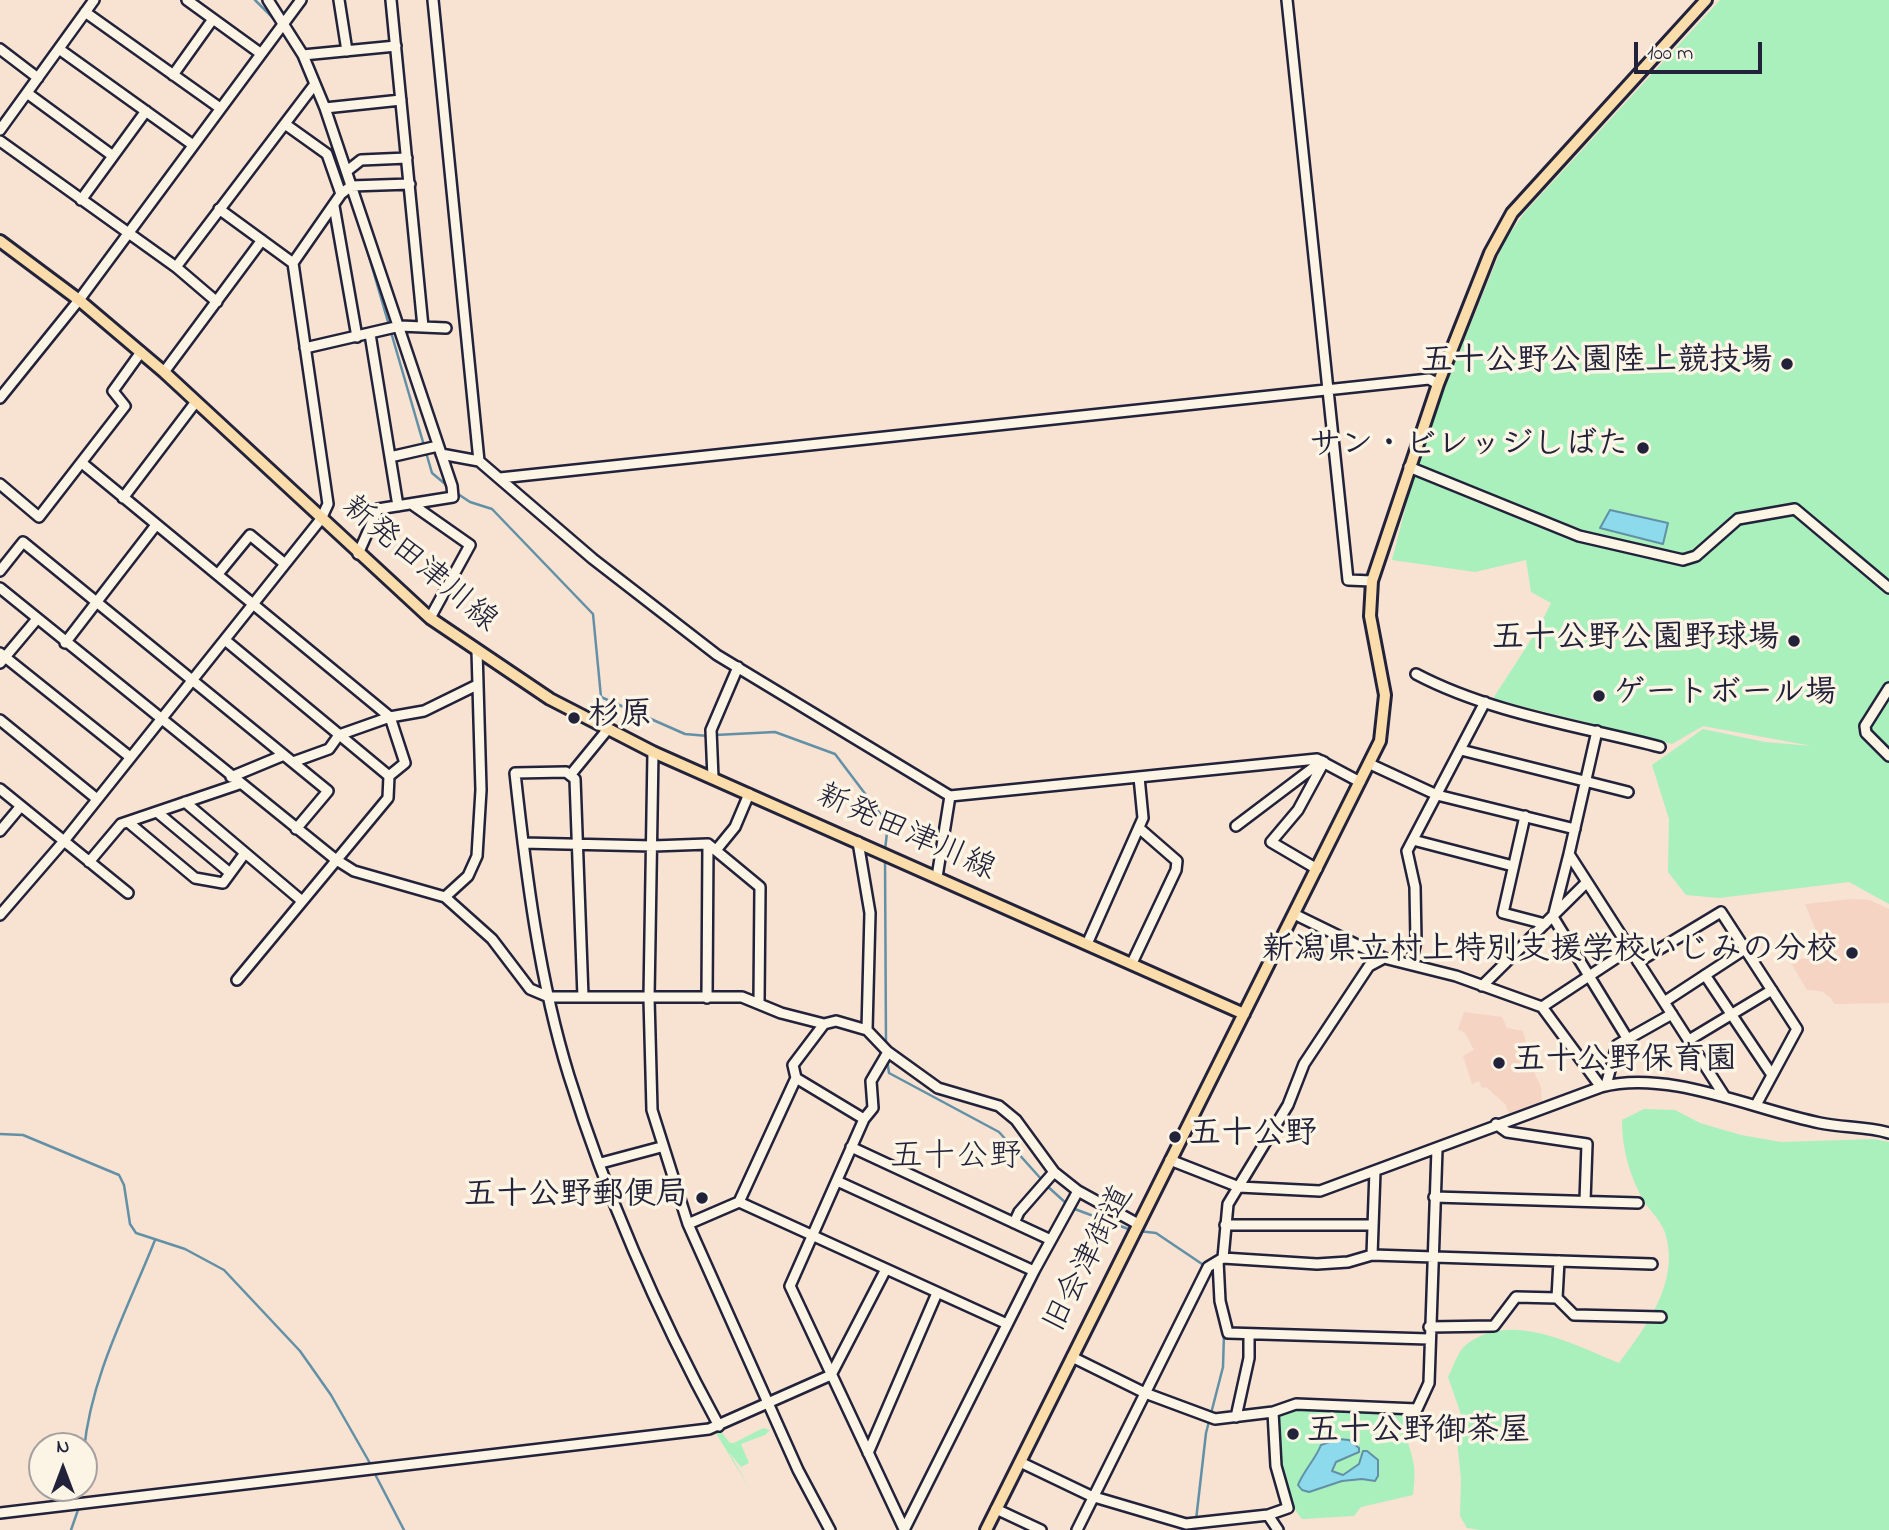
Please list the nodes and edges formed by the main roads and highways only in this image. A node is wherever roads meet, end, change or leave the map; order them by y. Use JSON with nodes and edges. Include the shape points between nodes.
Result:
{"nodes":[{"id":1,"x":1706,"y":0,"type":"edge"},
{"id":2,"x":0,"y":241,"type":"edge"},
{"id":3,"x":1244,"y":1014,"type":"junction"},
{"id":4,"x":986,"y":1530,"type":"edge"}],
"edges":[{"from":1,"to":3,"type":"main road","name":"旧会津街道","via":[[1512,213],[1490,253],[1438,384],[1372,581],[1370,616],[1385,695],[1380,741]]},
{"from":2,"to":3,"type":"main road","name":"新発田津川線","via":[[164,372],[430,618],[550,699],[653,752]]},
{"from":3,"to":4,"type":"main road","name":"旧会津街道"}]}
